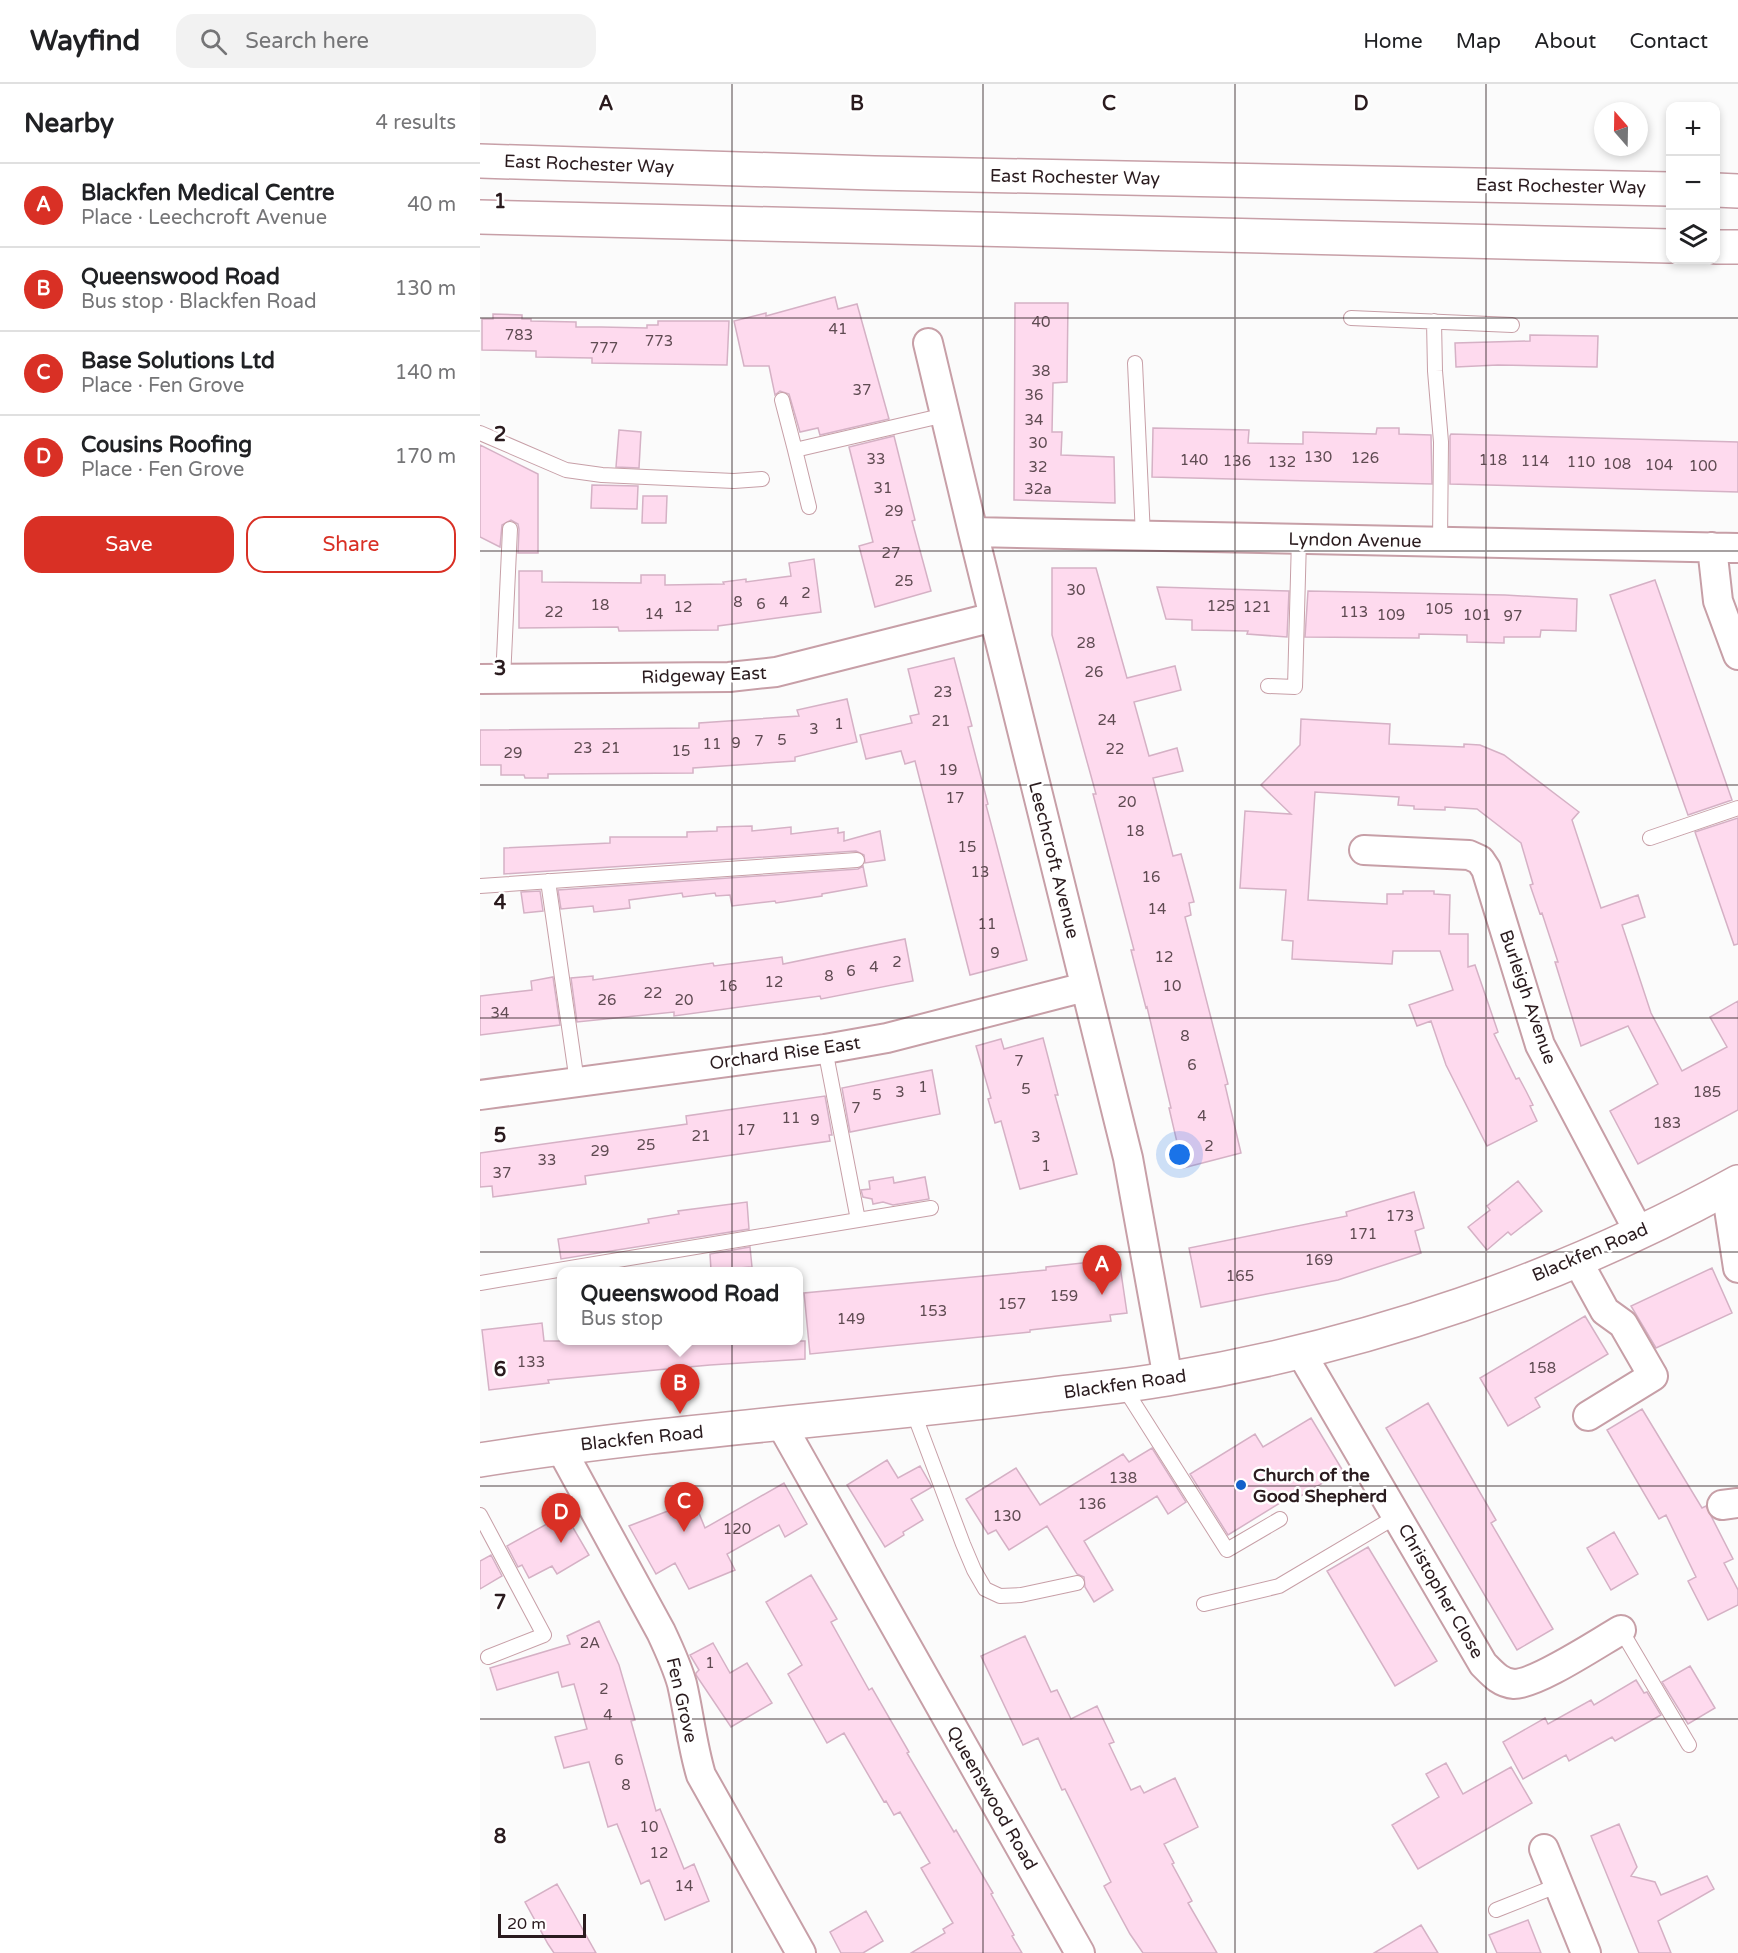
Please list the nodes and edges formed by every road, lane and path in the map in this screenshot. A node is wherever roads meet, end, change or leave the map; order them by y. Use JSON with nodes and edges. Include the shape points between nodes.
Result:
{"nodes":[{"id":1,"x":480,"y":161,"type":"edge"},
{"id":2,"x":1666,"y":189,"type":"edge"},
{"id":3,"x":1720,"y":190,"type":"edge"},
{"id":4,"x":1738,"y":190,"type":"edge"},
{"id":5,"x":480,"y":217,"type":"edge"},
{"id":6,"x":1666,"y":246,"type":"edge"},
{"id":7,"x":1720,"y":247,"type":"edge"},
{"id":8,"x":1738,"y":247,"type":"edge"},
{"id":9,"x":1351,"y":318,"type":"dead end"},
{"id":10,"x":1434,"y":321,"type":"junction"},
{"id":11,"x":1512,"y":325,"type":"dead end"},
{"id":12,"x":928,"y":343,"type":"dead end"},
{"id":13,"x":1135,"y":363,"type":"dead end"},
{"id":14,"x":782,"y":400,"type":"dead end"},
{"id":15,"x":945,"y":415,"type":"junction"},
{"id":16,"x":480,"y":433,"type":"edge"},
{"id":17,"x":795,"y":450,"type":"junction"},
{"id":18,"x":762,"y":479,"type":"dead end"},
{"id":19,"x":809,"y":507,"type":"dead end"},
{"id":20,"x":510,"y":529,"type":"dead end"},
{"id":21,"x":973,"y":532,"type":"junction"},
{"id":22,"x":1143,"y":537,"type":"junction"},
{"id":23,"x":1299,"y":539,"type":"junction"},
{"id":24,"x":1440,"y":542,"type":"junction"},
{"id":25,"x":1725,"y":547,"type":"edge"},
{"id":26,"x":994,"y":616,"type":"junction"},
{"id":27,"x":1738,"y":655,"type":"edge"},
{"id":28,"x":492,"y":679,"type":"edge"},
{"id":29,"x":1268,"y":686,"type":"dead end"},
{"id":30,"x":1738,"y":807,"type":"edge"},
{"id":31,"x":1650,"y":838,"type":"dead end"},
{"id":32,"x":1364,"y":850,"type":"dead end"},
{"id":33,"x":857,"y":860,"type":"dead end"},
{"id":34,"x":548,"y":881,"type":"junction"},
{"id":35,"x":480,"y":886,"type":"edge"},
{"id":36,"x":1085,"y":987,"type":"junction"},
{"id":37,"x":825,"y":1049,"type":"junction"},
{"id":38,"x":577,"y":1082,"type":"junction"},
{"id":39,"x":480,"y":1095,"type":"edge"},
{"id":40,"x":1732,"y":1186,"type":"edge"},
{"id":41,"x":932,"y":1208,"type":"dead end"},
{"id":42,"x":858,"y":1220,"type":"junction"},
{"id":43,"x":1640,"y":1232,"type":"junction"},
{"id":44,"x":1578,"y":1260,"type":"junction"},
{"id":45,"x":576,"y":1267,"type":"edge"},
{"id":46,"x":1738,"y":1268,"type":"edge"},
{"id":47,"x":557,"y":1270,"type":"edge"},
{"id":48,"x":480,"y":1283,"type":"edge"},
{"id":49,"x":1300,"y":1351,"type":"junction"},
{"id":50,"x":1168,"y":1379,"type":"junction"},
{"id":51,"x":1122,"y":1386,"type":"junction"},
{"id":52,"x":913,"y":1411,"type":"junction"},
{"id":53,"x":1588,"y":1416,"type":"dead end"},
{"id":54,"x":781,"y":1424,"type":"junction"},
{"id":55,"x":560,"y":1447,"type":"junction"},
{"id":56,"x":480,"y":1460,"type":"edge"},
{"id":57,"x":480,"y":1515,"type":"edge"},
{"id":58,"x":1397,"y":1516,"type":"junction"},
{"id":59,"x":1280,"y":1519,"type":"dead end"},
{"id":60,"x":1077,"y":1583,"type":"dead end"},
{"id":61,"x":1204,"y":1604,"type":"dead end"},
{"id":62,"x":1621,"y":1630,"type":"joint"},
{"id":63,"x":488,"y":1657,"type":"dead end"},
{"id":64,"x":1689,"y":1745,"type":"dead end"},
{"id":65,"x":1544,"y":1849,"type":"dead end"},
{"id":66,"x":1558,"y":1885,"type":"junction"},
{"id":67,"x":1496,"y":1910,"type":"dead end"},
{"id":68,"x":801,"y":1953,"type":"edge"},
{"id":69,"x":1080,"y":1953,"type":"edge"},
{"id":70,"x":1586,"y":1953,"type":"edge"}],
"edges":[{"from":1,"to":2,"type":"main road","name":"East Rochester Way"},
{"from":3,"to":4,"type":"main road"},
{"from":5,"to":6,"type":"main road"},
{"from":7,"to":8,"type":"main road"},
{"from":9,"to":10,"type":"lane"},
{"from":10,"to":11,"type":"lane"},
{"from":10,"to":24,"type":"lane","via":[[1441,442]]},
{"from":12,"to":15,"type":"street","name":"Leechcroft Avenue"},
{"from":13,"to":22,"type":"lane"},
{"from":14,"to":17,"type":"lane"},
{"from":15,"to":17,"type":"lane"},
{"from":15,"to":21,"type":"street","name":"Leechcroft Avenue"},
{"from":16,"to":18,"type":"lane","via":[[566,470],[734,482]]},
{"from":17,"to":19,"type":"lane"},
{"from":20,"to":28,"type":"lane"},
{"from":21,"to":22,"type":"street","name":"Lyndon Avenue"},
{"from":21,"to":26,"type":"street","name":"Leechcroft Avenue"},
{"from":22,"to":23,"type":"street","name":"Lyndon Avenue"},
{"from":23,"to":24,"type":"street","name":"Lyndon Avenue"},
{"from":23,"to":29,"type":"lane","via":[[1295,687]]},
{"from":24,"to":25,"type":"street","name":"Lyndon Avenue"},
{"from":25,"to":27,"type":"street","via":[[1718,601]]},
{"from":26,"to":28,"type":"street","name":"Ridgeway East","via":[[776,672],[729,677]]},
{"from":26,"to":36,"type":"street","name":"Leechcroft Avenue"},
{"from":30,"to":31,"type":"lane"},
{"from":32,"to":43,"type":"street","name":"Burleigh Avenue","via":[[1469,855],[1480,861],[1540,1045]]},
{"from":33,"to":34,"type":"lane"},
{"from":34,"to":35,"type":"lane"},
{"from":34,"to":38,"type":"lane"},
{"from":36,"to":37,"type":"street","name":"Orchard Rise East","via":[[887,1038]]},
{"from":36,"to":50,"type":"street","name":"Leechcroft Avenue","via":[[1128,1158]]},
{"from":37,"to":38,"type":"street","name":"Orchard Rise East"},
{"from":37,"to":42,"type":"lane"},
{"from":38,"to":39,"type":"street","name":"Orchard Rise East"},
{"from":40,"to":43,"type":"main road","name":"Blackfen Road"},
{"from":40,"to":46,"type":"street"},
{"from":41,"to":42,"type":"lane"},
{"from":42,"to":45,"type":"lane"},
{"from":43,"to":44,"type":"main road","name":"Blackfen Road"},
{"from":44,"to":49,"type":"main road","name":"Blackfen Road","via":[[1436,1315]]},
{"from":44,"to":53,"type":"street","via":[[1605,1311],[1623,1324],[1653,1376]]},
{"from":47,"to":48,"type":"lane"},
{"from":49,"to":50,"type":"main road","name":"Blackfen Road"},
{"from":49,"to":58,"type":"street","name":"Christopher Close"},
{"from":50,"to":51,"type":"main road","name":"Blackfen Road"},
{"from":51,"to":52,"type":"main road","name":"Blackfen Road"},
{"from":51,"to":59,"type":"lane","via":[[1227,1550]]},
{"from":52,"to":54,"type":"main road","name":"Blackfen Road"},
{"from":52,"to":60,"type":"lane","via":[[963,1544],[985,1589],[1000,1596],[1021,1595]]},
{"from":54,"to":55,"type":"main road","name":"Blackfen Road"},
{"from":54,"to":69,"type":"street","name":"Queenswood Road"},
{"from":55,"to":56,"type":"main road","name":"Blackfen Road"},
{"from":55,"to":68,"type":"street","name":"Fen Grove","via":[[675,1661],[701,1775]]},
{"from":57,"to":63,"type":"lane","via":[[544,1635]]},
{"from":58,"to":61,"type":"lane","via":[[1279,1586]]},
{"from":58,"to":62,"type":"street","name":"Christopher Close","via":[[1483,1664],[1498,1679],[1512,1684],[1531,1681]]},
{"from":62,"to":64,"type":"lane"},
{"from":65,"to":66,"type":"street"},
{"from":66,"to":67,"type":"lane"},
{"from":66,"to":70,"type":"street"}]}
